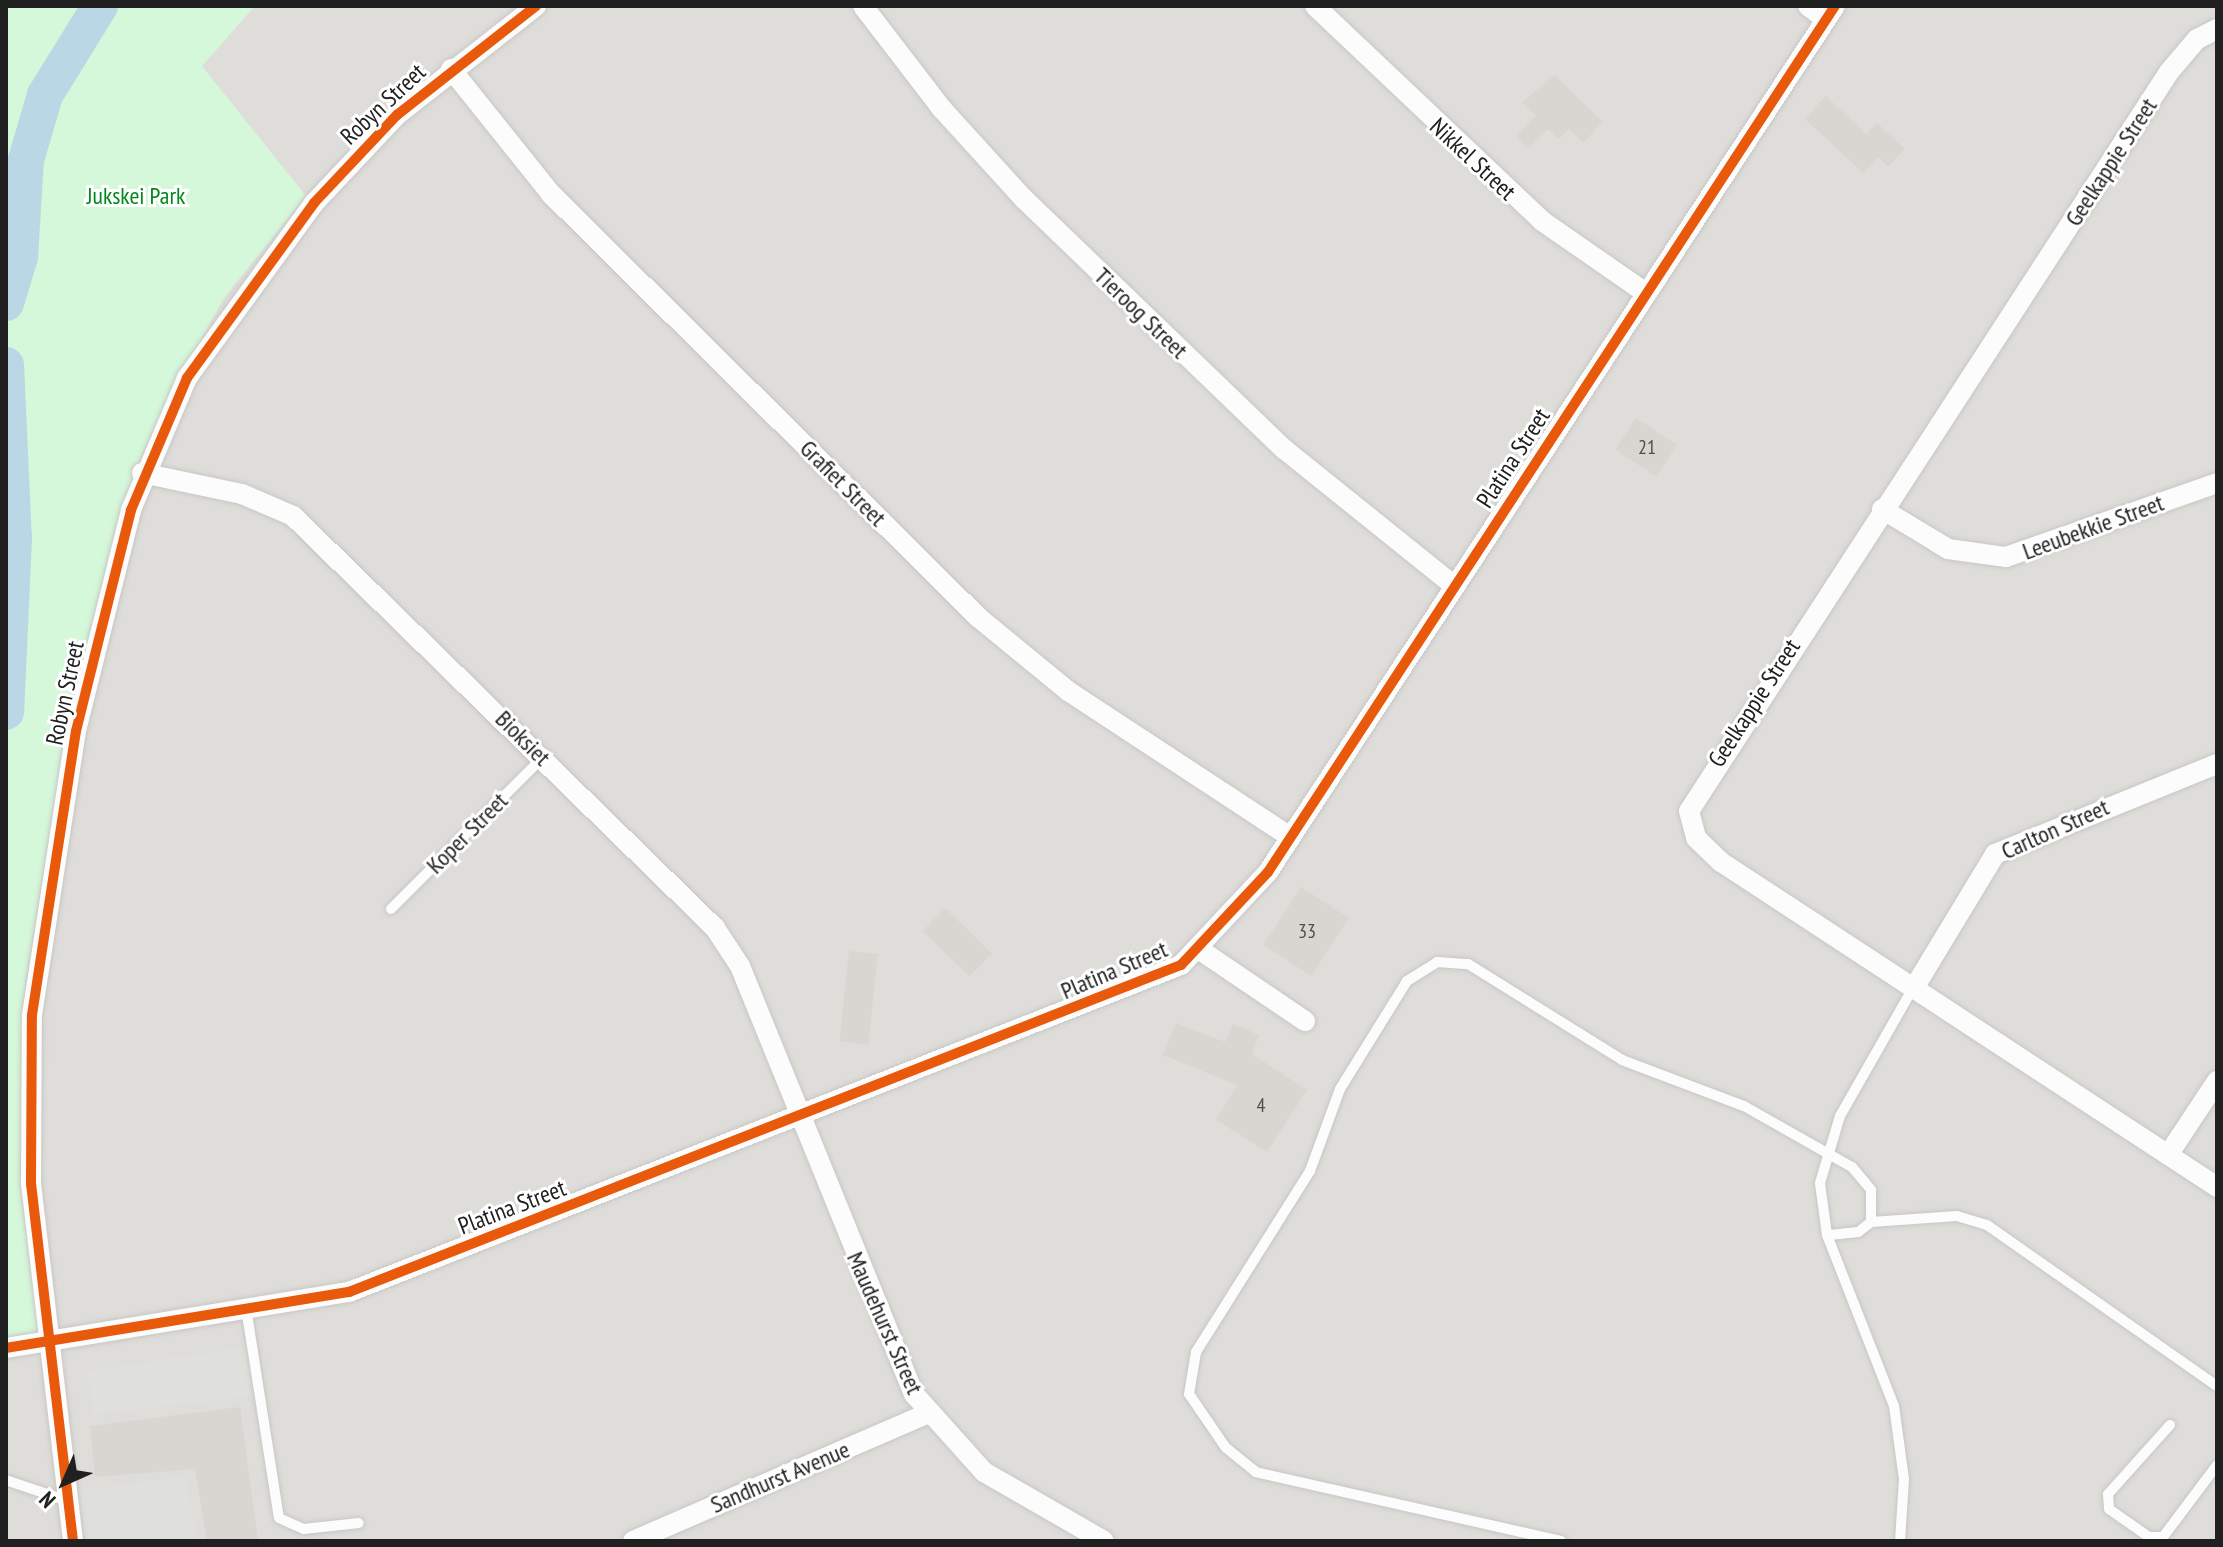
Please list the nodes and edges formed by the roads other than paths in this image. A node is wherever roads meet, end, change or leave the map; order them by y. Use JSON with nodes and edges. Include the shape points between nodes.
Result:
{"nodes":[{"id":1,"x":536,"y":6,"type":"edge"},
{"id":2,"x":863,"y":6,"type":"edge"},
{"id":3,"x":1315,"y":6,"type":"edge"},
{"id":4,"x":1808,"y":6,"type":"edge"},
{"id":5,"x":1831,"y":12,"type":"edge"},
{"id":6,"x":2217,"y":29,"type":"edge"},
{"id":7,"x":451,"y":69,"type":"junction"},
{"id":8,"x":1646,"y":293,"type":"junction"},
{"id":9,"x":142,"y":473,"type":"junction"},
{"id":10,"x":2217,"y":483,"type":"edge"},
{"id":11,"x":1882,"y":509,"type":"junction"},
{"id":12,"x":1453,"y":585,"type":"junction"},
{"id":13,"x":543,"y":757,"type":"junction"},
{"id":14,"x":2217,"y":764,"type":"edge"},
{"id":15,"x":1289,"y":836,"type":"junction"},
{"id":16,"x":391,"y":909,"type":"dead end"},
{"id":17,"x":1200,"y":950,"type":"junction"},
{"id":18,"x":1914,"y":988,"type":"junction"},
{"id":19,"x":1305,"y":1021,"type":"dead end"},
{"id":20,"x":2217,"y":1081,"type":"edge"},
{"id":21,"x":799,"y":1117,"type":"junction"},
{"id":22,"x":1826,"y":1154,"type":"junction"},
{"id":23,"x":2168,"y":1155,"type":"junction"},
{"id":24,"x":2217,"y":1187,"type":"edge"},
{"id":25,"x":1871,"y":1222,"type":"junction"},
{"id":26,"x":1827,"y":1235,"type":"junction"},
{"id":27,"x":247,"y":1314,"type":"junction"},
{"id":28,"x":49,"y":1342,"type":"junction"},
{"id":29,"x":6,"y":1348,"type":"edge"},
{"id":30,"x":2217,"y":1386,"type":"edge"},
{"id":31,"x":927,"y":1414,"type":"junction"},
{"id":32,"x":2170,"y":1425,"type":"dead end"},
{"id":33,"x":2217,"y":1465,"type":"edge"},
{"id":34,"x":6,"y":1480,"type":"edge"},
{"id":35,"x":68,"y":1501,"type":"junction"},
{"id":36,"x":359,"y":1523,"type":"dead end"},
{"id":37,"x":73,"y":1541,"type":"edge"},
{"id":38,"x":633,"y":1541,"type":"edge"},
{"id":39,"x":1104,"y":1541,"type":"edge"},
{"id":40,"x":1561,"y":1541,"type":"edge"},
{"id":41,"x":1900,"y":1541,"type":"edge"}],
"edges":[{"from":1,"to":7,"type":"street","name":"Robyn Street"},
{"from":2,"to":12,"type":"street","name":"Tieroog Street","via":[[942,109],[1024,199],[1274,440]]},
{"from":3,"to":8,"type":"street","name":"Nikkel Street","via":[[1531,212]]},
{"from":4,"to":5,"type":"street"},
{"from":5,"to":8,"type":"street","name":"Platina Street"},
{"from":6,"to":11,"type":"street","name":"Geelkappie Street","via":[[2185,51]]},
{"from":7,"to":9,"type":"street","name":"Robyn Street","via":[[362,148],[252,282],[187,378]]},
{"from":7,"to":15,"type":"street","name":"Grafiet Street","via":[[551,194],[987,625],[1068,691]]},
{"from":8,"to":12,"type":"street","name":"Platina Street"},
{"from":9,"to":13,"type":"street","name":"Bioksiet","via":[[242,494],[293,516]]},
{"from":9,"to":28,"type":"street","name":"Robyn Street","via":[[88,674],[35,983],[31,1170]]},
{"from":10,"to":11,"type":"street","name":"Leeubekkie Street","via":[[2006,557],[1948,549]]},
{"from":11,"to":18,"type":"street","name":"Geelkappie Street","via":[[1689,811],[1709,853]]},
{"from":12,"to":15,"type":"street","name":"Platina Street"},
{"from":13,"to":16,"type":"lane","name":"Koper Street"},
{"from":13,"to":21,"type":"street","name":"Bioksiet","via":[[724,939]]},
{"from":14,"to":18,"type":"street","name":"Carlton Street","via":[[1995,854]]},
{"from":15,"to":17,"type":"street","name":"Platina Street"},
{"from":17,"to":19,"type":"street"},
{"from":17,"to":21,"type":"street","name":"Platina Street","via":[[1086,1006]]},
{"from":18,"to":22,"type":"lane"},
{"from":18,"to":23,"type":"street","name":"Geelkappie Street"},
{"from":20,"to":23,"type":"street"},
{"from":21,"to":27,"type":"street","name":"Platina Street","via":[[349,1292]]},
{"from":21,"to":31,"type":"street","name":"Maudehurst Street","via":[[890,1348]]},
{"from":22,"to":25,"type":"lane","via":[[1868,1184]]},
{"from":22,"to":26,"type":"lane","via":[[1820,1183]]},
{"from":22,"to":40,"type":"lane","via":[[1744,1106],[1622,1060],[1468,964],[1429,965],[1397,993],[1340,1089],[1315,1163],[1196,1352],[1189,1394],[1226,1448],[1256,1472]]},
{"from":23,"to":24,"type":"street","name":"Geelkappie Street"},
{"from":25,"to":26,"type":"lane","via":[[1858,1232]]},
{"from":25,"to":30,"type":"lane","via":[[1957,1216],[1987,1225]]},
{"from":26,"to":41,"type":"lane","via":[[1894,1406],[1904,1479]]},
{"from":27,"to":28,"type":"street","name":"Platina Street"},
{"from":27,"to":36,"type":"lane","via":[[279,1518],[304,1529]]},
{"from":28,"to":29,"type":"street","name":"Platina Street"},
{"from":28,"to":35,"type":"street","name":"Robyn Street"},
{"from":31,"to":38,"type":"street","name":"Sandhurst Avenue"},
{"from":31,"to":39,"type":"street","name":"Maudehurst Street","via":[[984,1472]]},
{"from":32,"to":33,"type":"lane","via":[[2108,1494],[2109,1509],[2149,1537],[2163,1537]]},
{"from":34,"to":35,"type":"lane"},
{"from":35,"to":37,"type":"street","name":"Robyn Street"}]}
